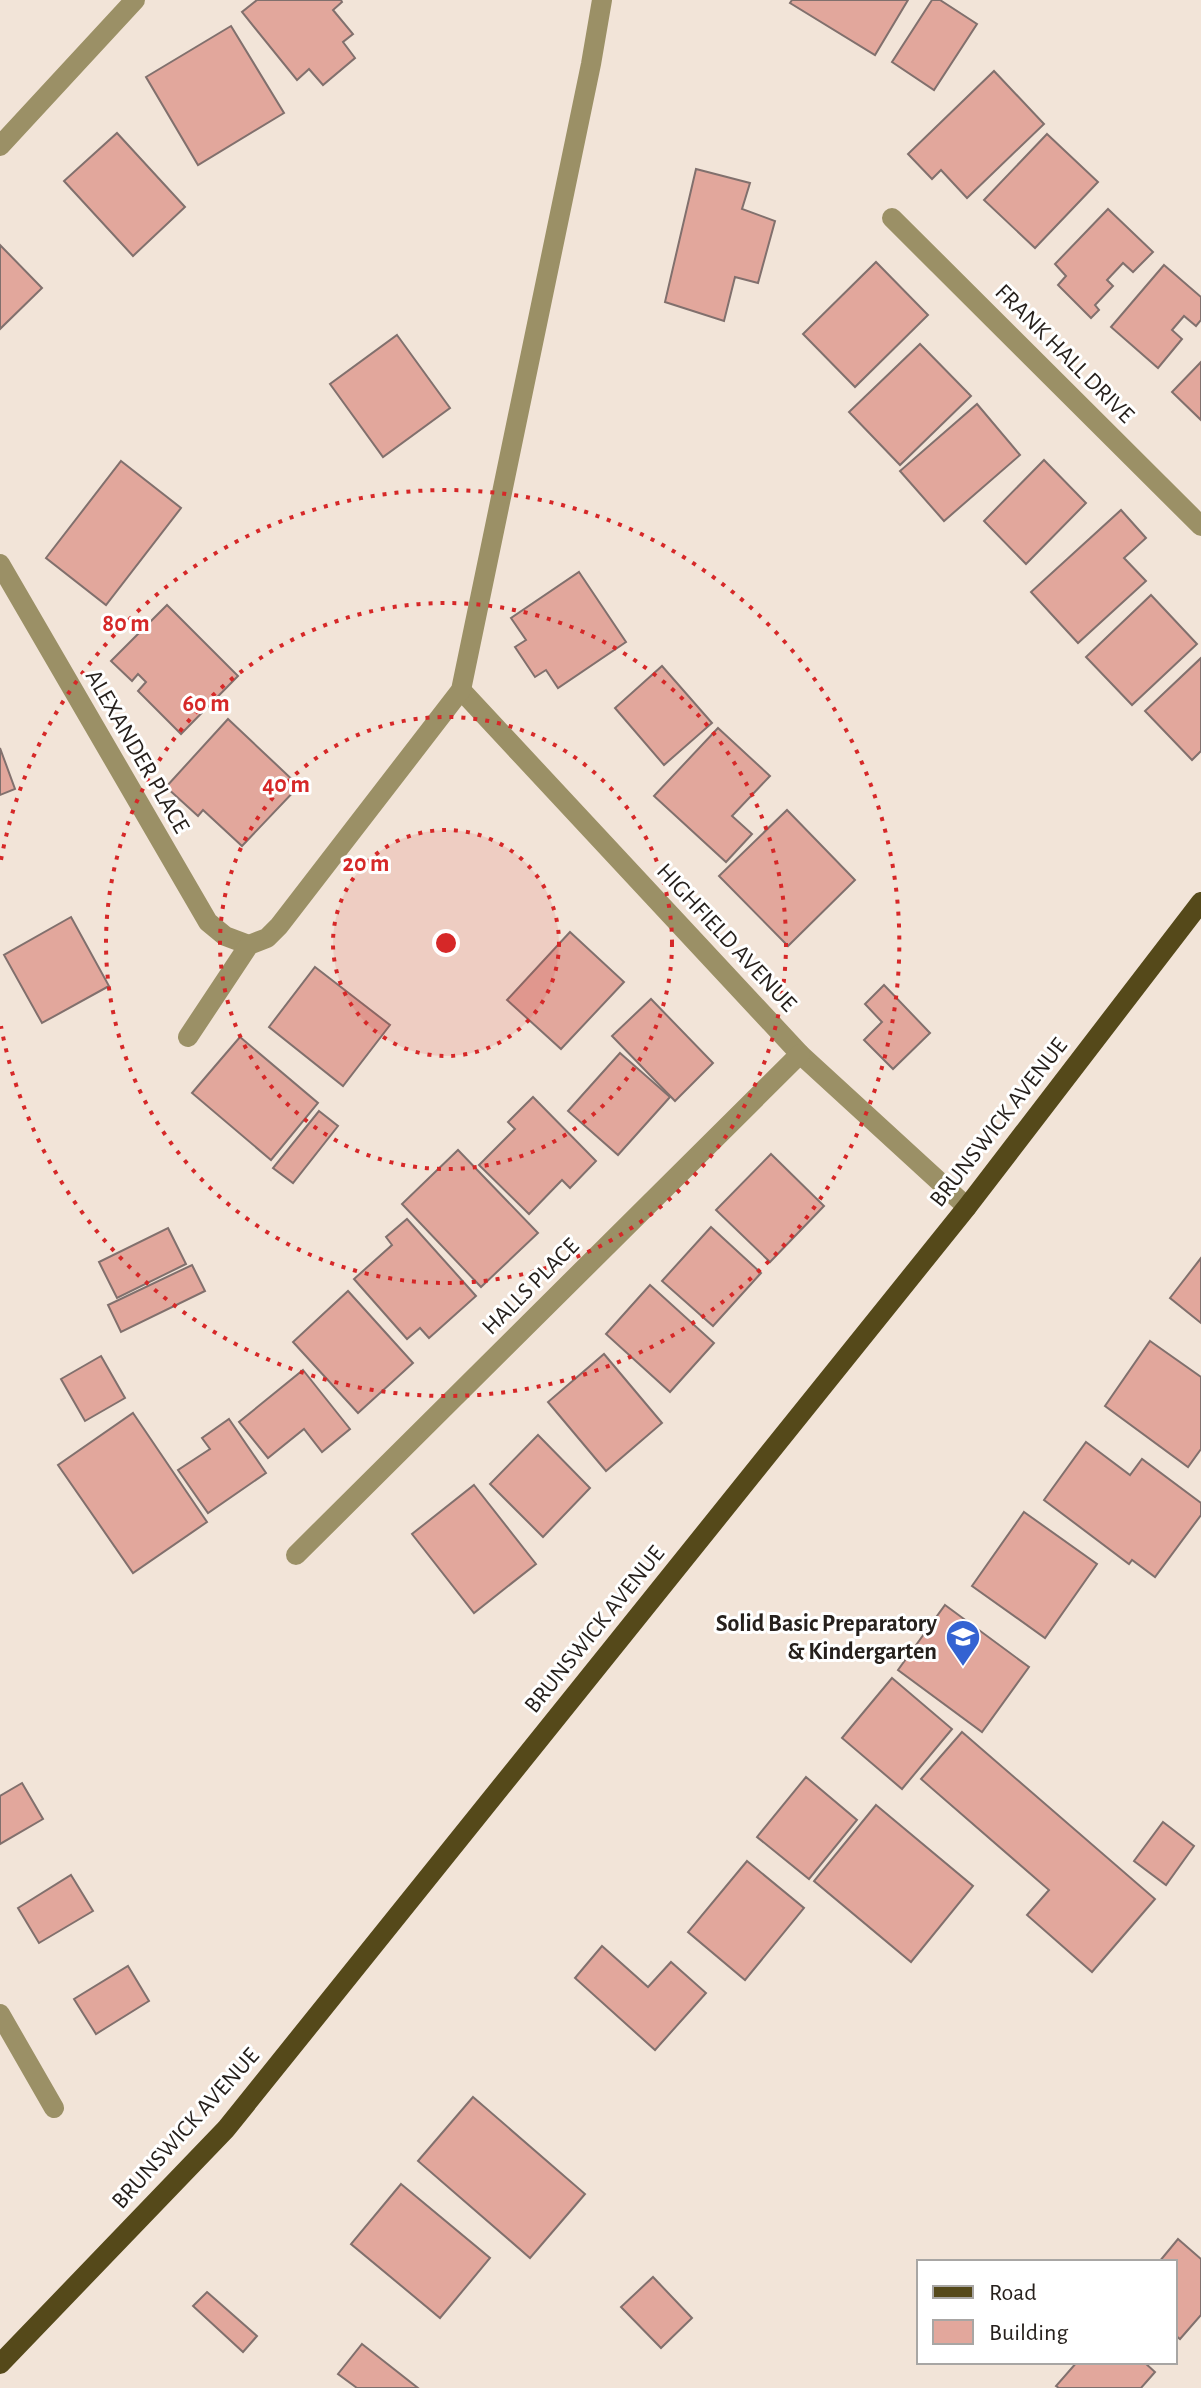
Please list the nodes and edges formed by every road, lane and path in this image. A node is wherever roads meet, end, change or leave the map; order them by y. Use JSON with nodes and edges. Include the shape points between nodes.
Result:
{"nodes":[{"id":1,"x":135,"y":0,"type":"edge"},
{"id":2,"x":602,"y":0,"type":"edge"},
{"id":3,"x":0,"y":146,"type":"edge"},
{"id":4,"x":892,"y":218,"type":"dead end"},
{"id":5,"x":1201,"y":526,"type":"edge"},
{"id":6,"x":0,"y":564,"type":"edge"},
{"id":7,"x":461,"y":690,"type":"junction"},
{"id":8,"x":1201,"y":902,"type":"edge"},
{"id":9,"x":249,"y":945,"type":"junction"},
{"id":10,"x":188,"y":1037,"type":"dead end"},
{"id":11,"x":800,"y":1054,"type":"junction"},
{"id":12,"x":967,"y":1207,"type":"junction"},
{"id":13,"x":296,"y":1555,"type":"dead end"},
{"id":14,"x":0,"y":2014,"type":"edge"},
{"id":15,"x":54,"y":2108,"type":"dead end"},
{"id":16,"x":0,"y":2364,"type":"edge"}],
"edges":[{"from":1,"to":3,"type":"street"},
{"from":2,"to":7,"type":"street"},
{"from":4,"to":5,"type":"street","name":"FRANK HALL DRIVE"},
{"from":6,"to":9,"type":"street","name":"ALEXANDER PLACE","via":[[208,922]]},
{"from":7,"to":9,"type":"street","via":[[279,926]]},
{"from":7,"to":11,"type":"street","name":"HIGHFIELD AVENUE"},
{"from":8,"to":12,"type":"main road","name":"BRUNSWICK AVENUE"},
{"from":9,"to":10,"type":"street"},
{"from":11,"to":12,"type":"street","name":"HIGHFIELD AVENUE"},
{"from":11,"to":13,"type":"street","name":"HALLS PLACE"},
{"from":12,"to":16,"type":"main road","name":"BRUNSWICK AVENUE","via":[[226,2129]]},
{"from":14,"to":15,"type":"street"}]}
